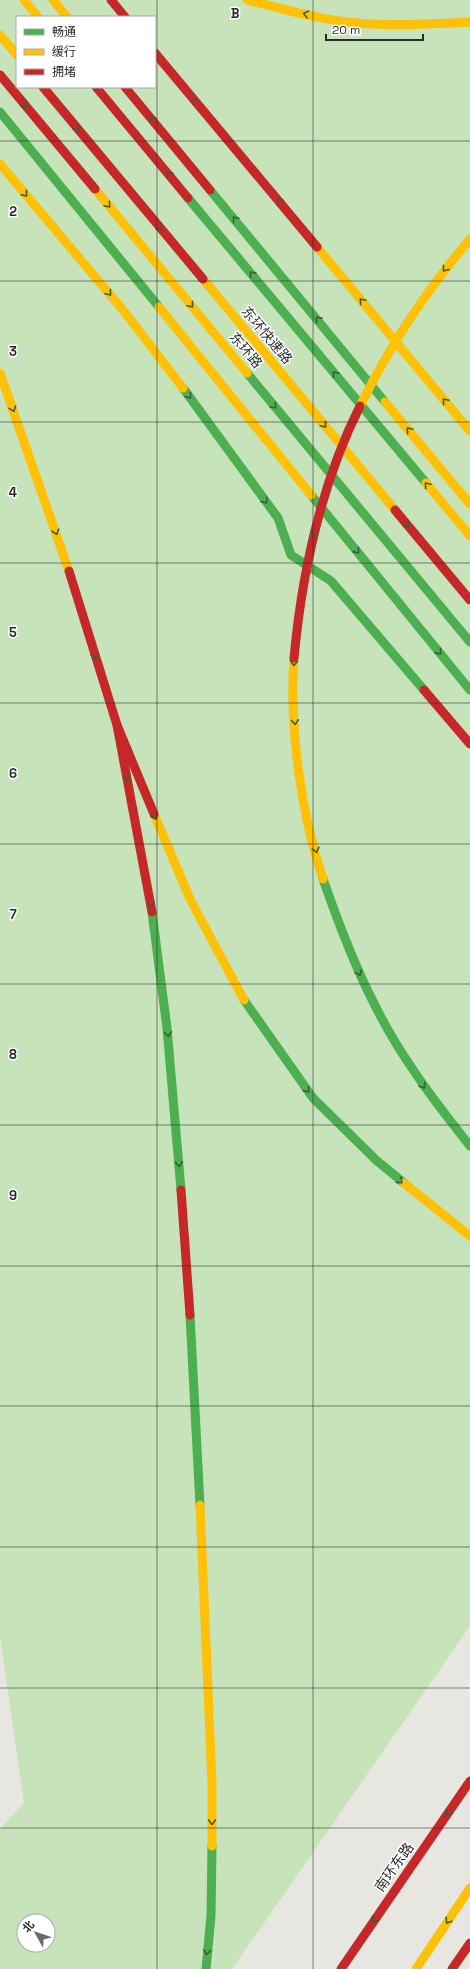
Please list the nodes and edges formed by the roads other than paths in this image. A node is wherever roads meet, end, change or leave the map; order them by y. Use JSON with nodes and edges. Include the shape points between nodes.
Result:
{"nodes":[{"id":1,"x":24,"y":0,"type":"edge"},
{"id":2,"x":53,"y":0,"type":"edge"},
{"id":3,"x":111,"y":0,"type":"edge"},
{"id":4,"x":247,"y":0,"type":"edge"},
{"id":5,"x":37,"y":16,"type":"edge"},
{"id":6,"x":66,"y":16,"type":"edge"},
{"id":7,"x":124,"y":16,"type":"edge"},
{"id":8,"x":470,"y":22,"type":"edge"},
{"id":9,"x":0,"y":35,"type":"edge"},
{"id":10,"x":156,"y":53,"type":"edge"},
{"id":11,"x":16,"y":54,"type":"edge"},
{"id":12,"x":0,"y":75,"type":"edge"},
{"id":13,"x":44,"y":88,"type":"edge"},
{"id":14,"x":97,"y":88,"type":"edge"},
{"id":15,"x":126,"y":88,"type":"edge"},
{"id":16,"x":0,"y":112,"type":"edge"},
{"id":17,"x":0,"y":164,"type":"edge"},
{"id":18,"x":470,"y":239,"type":"edge"},
{"id":19,"x":0,"y":373,"type":"edge"},
{"id":20,"x":470,"y":431,"type":"edge"},
{"id":21,"x":470,"y":504,"type":"edge"},
{"id":22,"x":470,"y":536,"type":"edge"},
{"id":23,"x":470,"y":600,"type":"edge"},
{"id":24,"x":470,"y":642,"type":"edge"},
{"id":25,"x":470,"y":690,"type":"edge"},
{"id":26,"x":117,"y":726,"type":"junction"},
{"id":27,"x":470,"y":744,"type":"edge"},
{"id":28,"x":470,"y":1146,"type":"edge"},
{"id":29,"x":470,"y":1236,"type":"edge"},
{"id":30,"x":470,"y":1781,"type":"edge"},
{"id":31,"x":470,"y":1888,"type":"edge"},
{"id":32,"x":470,"y":1943,"type":"edge"},
{"id":33,"x":206,"y":1969,"type":"edge"},
{"id":34,"x":341,"y":1969,"type":"edge"},
{"id":35,"x":416,"y":1969,"type":"edge"},
{"id":36,"x":452,"y":1969,"type":"edge"}],
"edges":[{"from":1,"to":5,"type":"main road"},
{"from":2,"to":6,"type":"main road"},
{"from":3,"to":7,"type":"main road"},
{"from":8,"to":4,"type":"main road","one_way":true,"via":[[407,26],[356,22],[318,17]]},
{"from":9,"to":11,"type":"main road"},
{"from":20,"to":10,"type":"main road","one_way":true},
{"from":12,"to":24,"type":"main road","name":"东环路","one_way":true},
{"from":13,"to":23,"type":"main road","name":"东环快速路","one_way":true},
{"from":22,"to":14,"type":"main road","name":"东环快速路","one_way":true},
{"from":21,"to":15,"type":"main road","one_way":true},
{"from":16,"to":25,"type":"main road","one_way":true},
{"from":17,"to":27,"type":"main road","one_way":true,"via":[[123,310],[202,413],[278,518],[291,555],[331,582]]},
{"from":18,"to":28,"type":"main road","one_way":true,"via":[[431,287],[384,358],[331,475],[309,557],[297,627],[293,683],[305,802],[313,842],[336,918],[367,992],[390,1034],[428,1094]]},
{"from":19,"to":26,"type":"main road","one_way":true,"via":[[57,534]]},
{"from":26,"to":29,"type":"main road","one_way":true,"via":[[191,901],[248,1007],[314,1098],[376,1160]]},
{"from":26,"to":33,"type":"main road","one_way":true,"via":[[151,904],[167,1028],[185,1235],[198,1454],[212,1783],[211,1916]]},
{"from":30,"to":34,"type":"main road","name":"南环东路","one_way":true},
{"from":31,"to":35,"type":"main road","one_way":true},
{"from":32,"to":36,"type":"main road"}]}
